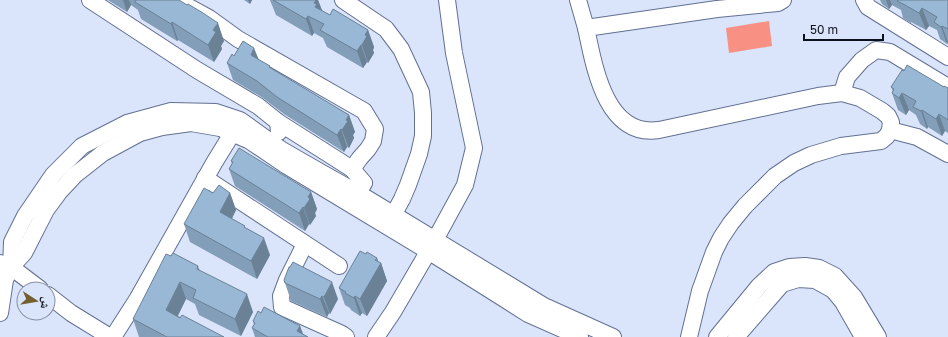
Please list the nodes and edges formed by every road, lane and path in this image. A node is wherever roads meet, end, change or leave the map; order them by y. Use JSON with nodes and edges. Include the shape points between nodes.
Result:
{"nodes":[{"id":1,"x":90,"y":0,"type":"edge"},
{"id":2,"x":176,"y":0,"type":"edge"},
{"id":3,"x":343,"y":0,"type":"edge"},
{"id":4,"x":447,"y":0,"type":"edge"},
{"id":5,"x":578,"y":0,"type":"edge"},
{"id":6,"x":783,"y":0,"type":"edge"},
{"id":7,"x":864,"y":0,"type":"edge"},
{"id":8,"x":586,"y":28,"type":"junction"},
{"id":9,"x":948,"y":57,"type":"edge"},
{"id":10,"x":948,"y":87,"type":"edge"},
{"id":11,"x":842,"y":94,"type":"junction"},
{"id":12,"x":278,"y":122,"type":"junction"},
{"id":13,"x":237,"y":126,"type":"junction"},
{"id":14,"x":890,"y":130,"type":"junction"},
{"id":15,"x":948,"y":154,"type":"edge"},
{"id":16,"x":282,"y":156,"type":"junction"},
{"id":17,"x":352,"y":169,"type":"junction"},
{"id":18,"x":206,"y":178,"type":"junction"},
{"id":19,"x":358,"y":193,"type":"junction"},
{"id":20,"x":391,"y":220,"type":"junction"},
{"id":21,"x":304,"y":244,"type":"junction"},
{"id":22,"x":0,"y":245,"type":"edge"},
{"id":23,"x":432,"y":245,"type":"junction"},
{"id":24,"x":6,"y":265,"type":"edge"},
{"id":25,"x":338,"y":266,"type":"dead end"},
{"id":26,"x":29,"y":281,"type":"edge"},
{"id":27,"x":56,"y":301,"type":"edge"},
{"id":28,"x":0,"y":313,"type":"edge"},
{"id":29,"x":111,"y":337,"type":"edge"},
{"id":30,"x":346,"y":337,"type":"edge"},
{"id":31,"x":376,"y":337,"type":"edge"},
{"id":32,"x":580,"y":337,"type":"edge"},
{"id":33,"x":613,"y":337,"type":"edge"},
{"id":34,"x":689,"y":337,"type":"edge"},
{"id":35,"x":716,"y":337,"type":"edge"},
{"id":36,"x":736,"y":337,"type":"edge"},
{"id":37,"x":864,"y":337,"type":"edge"},
{"id":38,"x":878,"y":337,"type":"edge"}],
"edges":[{"from":1,"to":12,"type":"street","via":[[197,70],[258,106]]},
{"from":2,"to":17,"type":"street","via":[[209,18],[238,39],[364,111],[375,129],[373,141]]},
{"from":3,"to":20,"type":"street","via":[[386,29],[401,49],[421,92],[424,136],[408,184]]},
{"from":4,"to":23,"type":"street","via":[[454,53],[474,148],[465,185]]},
{"from":5,"to":8,"type":"street"},
{"from":6,"to":8,"type":"street","via":[[778,3]]},
{"from":7,"to":9,"type":"street","via":[[868,7]]},
{"from":8,"to":11,"type":"street","via":[[598,80],[606,97],[622,120],[646,131],[818,96]]},
{"from":10,"to":11,"type":"street","via":[[890,52],[876,50],[862,60],[848,77]]},
{"from":11,"to":14,"type":"street","via":[[860,98],[882,111],[891,122]]},
{"from":12,"to":16,"type":"street"},
{"from":12,"to":17,"type":"street"},
{"from":13,"to":16,"type":"street","via":[[250,141]]},
{"from":13,"to":18,"type":"street"},
{"from":13,"to":24,"type":"street","via":[[220,128],[191,123],[162,127],[140,133],[103,153],[75,175],[60,191],[46,210],[24,253]]},
{"from":14,"to":15,"type":"street","via":[[917,137]]},
{"from":14,"to":34,"type":"street","via":[[881,140],[841,146],[794,163],[775,176],[745,206],[731,223],[714,252],[700,291]]},
{"from":16,"to":19,"type":"street","via":[[322,173]]},
{"from":16,"to":20,"type":"street"},
{"from":17,"to":19,"type":"street","via":[[364,183]]},
{"from":18,"to":21,"type":"street"},
{"from":18,"to":29,"type":"street","via":[[138,298]]},
{"from":19,"to":20,"type":"street"},
{"from":20,"to":23,"type":"street"},
{"from":21,"to":25,"type":"street"},
{"from":21,"to":30,"type":"street","via":[[281,296],[282,307]]},
{"from":22,"to":24,"type":"street"},
{"from":23,"to":31,"type":"street"},
{"from":23,"to":32,"type":"street","via":[[528,314]]},
{"from":23,"to":33,"type":"street","via":[[544,306]]},
{"from":24,"to":26,"type":"street"},
{"from":24,"to":28,"type":"street"},
{"from":27,"to":29,"type":"street"},
{"from":35,"to":38,"type":"street","via":[[774,272],[789,266],[805,266],[819,268],[835,276],[854,297]]},
{"from":36,"to":37,"type":"street","via":[[782,284],[798,279],[815,280],[833,290]]}]}
